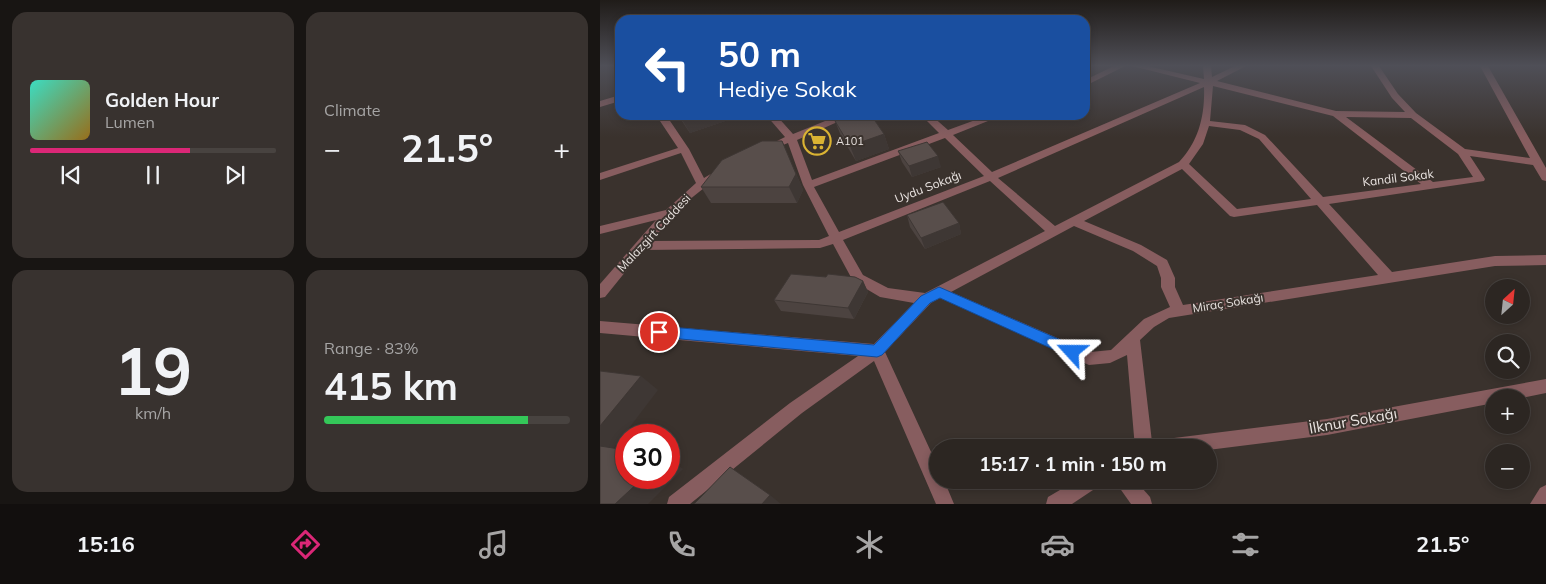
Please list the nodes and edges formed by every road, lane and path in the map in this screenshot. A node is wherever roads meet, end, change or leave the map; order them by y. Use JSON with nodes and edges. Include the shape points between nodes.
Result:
{"nodes":[{"id":1,"x":1193,"y":90,"type":"edge"},
{"id":2,"x":1209,"y":90,"type":"edge"},
{"id":3,"x":1240,"y":90,"type":"edge"},
{"id":4,"x":1391,"y":90,"type":"edge"},
{"id":5,"x":1497,"y":90,"type":"edge"},
{"id":6,"x":615,"y":100,"type":"edge"},
{"id":7,"x":600,"y":104,"type":"edge"},
{"id":8,"x":1336,"y":114,"type":"junction"},
{"id":9,"x":1412,"y":115,"type":"junction"},
{"id":10,"x":664,"y":120,"type":"edge"},
{"id":11,"x":775,"y":120,"type":"edge"},
{"id":12,"x":836,"y":120,"type":"edge"},
{"id":13,"x":931,"y":120,"type":"edge"},
{"id":14,"x":984,"y":120,"type":"edge"},
{"id":15,"x":1204,"y":123,"type":"junction"},
{"id":16,"x":944,"y":134,"type":"junction"},
{"id":17,"x":791,"y":138,"type":"junction"},
{"id":18,"x":684,"y":148,"type":"junction"},
{"id":19,"x":1462,"y":152,"type":"junction"},
{"id":20,"x":756,"y":153,"type":"edge"},
{"id":21,"x":1537,"y":162,"type":"junction"},
{"id":22,"x":732,"y":164,"type":"edge"},
{"id":23,"x":1183,"y":164,"type":"junction"},
{"id":24,"x":600,"y":177,"type":"edge"},
{"id":25,"x":991,"y":177,"type":"junction"},
{"id":26,"x":1546,"y":178,"type":"edge"},
{"id":27,"x":701,"y":183,"type":"junction"},
{"id":28,"x":808,"y":184,"type":"junction"},
{"id":29,"x":1431,"y":186,"type":"junction"},
{"id":30,"x":1320,"y":200,"type":"junction"},
{"id":31,"x":669,"y":213,"type":"junction"},
{"id":32,"x":1073,"y":221,"type":"junction"},
{"id":33,"x":600,"y":230,"type":"edge"},
{"id":34,"x":1052,"y":231,"type":"junction"},
{"id":35,"x":836,"y":237,"type":"junction"},
{"id":36,"x":640,"y":246,"type":"junction"},
{"id":37,"x":1546,"y":260,"type":"edge"},
{"id":38,"x":1390,"y":279,"type":"junction"},
{"id":39,"x":939,"y":292,"type":"junction"},
{"id":40,"x":600,"y":293,"type":"edge"},
{"id":41,"x":926,"y":299,"type":"junction"},
{"id":42,"x":1179,"y":311,"type":"junction"},
{"id":43,"x":600,"y":326,"type":"edge"},
{"id":44,"x":1133,"y":340,"type":"junction"},
{"id":45,"x":877,"y":351,"type":"junction"},
{"id":46,"x":1546,"y":386,"type":"edge"},
{"id":47,"x":1143,"y":439,"type":"edge"},
{"id":48,"x":1217,"y":441,"type":"edge"},
{"id":49,"x":1079,"y":489,"type":"edge"},
{"id":50,"x":1131,"y":489,"type":"edge"},
{"id":51,"x":1546,"y":494,"type":"edge"},
{"id":52,"x":676,"y":504,"type":"edge"},
{"id":53,"x":945,"y":504,"type":"edge"},
{"id":54,"x":1055,"y":504,"type":"edge"},
{"id":55,"x":1143,"y":504,"type":"edge"},
{"id":56,"x":1539,"y":504,"type":"edge"}],
"edges":[{"from":1,"to":25,"type":"street","name":"Uydu Sokağı"},
{"from":2,"to":15,"type":"street"},
{"from":3,"to":8,"type":"street"},
{"from":4,"to":9,"type":"street","name":"Kandil Sokak"},
{"from":5,"to":21,"type":"street"},
{"from":6,"to":7,"type":"street"},
{"from":8,"to":9,"type":"street"},
{"from":8,"to":29,"type":"street"},
{"from":9,"to":19,"type":"street","name":"Kandil Sokak"},
{"from":10,"to":18,"type":"street"},
{"from":11,"to":17,"type":"street"},
{"from":12,"to":17,"type":"street"},
{"from":13,"to":16,"type":"street"},
{"from":14,"to":16,"type":"street"},
{"from":15,"to":23,"type":"street","via":[[1199,145]]},
{"from":15,"to":30,"type":"street","via":[[1242,127],[1262,138]]},
{"from":16,"to":25,"type":"street"},
{"from":16,"to":28,"type":"street"},
{"from":17,"to":20,"type":"street"},
{"from":17,"to":28,"type":"street"},
{"from":18,"to":24,"type":"street"},
{"from":18,"to":27,"type":"street"},
{"from":19,"to":21,"type":"street"},
{"from":19,"to":29,"type":"street","name":"Kandil Sokak","via":[[1480,179]]},
{"from":21,"to":26,"type":"street"},
{"from":22,"to":27,"type":"street","name":"Malazgirt Caddesi"},
{"from":23,"to":30,"type":"street","name":"Kandil Sokak","via":[[1234,213]]},
{"from":23,"to":32,"type":"street"},
{"from":25,"to":34,"type":"street"},
{"from":25,"to":35,"type":"street","name":"Uydu Sokağı"},
{"from":27,"to":31,"type":"street","name":"Malazgirt Caddesi"},
{"from":28,"to":35,"type":"street"},
{"from":29,"to":30,"type":"street","name":"Kandil Sokak"},
{"from":30,"to":38,"type":"street"},
{"from":31,"to":33,"type":"street"},
{"from":31,"to":36,"type":"street","name":"Malazgirt Caddesi"},
{"from":32,"to":34,"type":"street"},
{"from":32,"to":42,"type":"street","via":[[1138,248],[1162,264]]},
{"from":34,"to":39,"type":"street"},
{"from":35,"to":36,"type":"street","name":"Uydu Sokağı","via":[[820,244]]},
{"from":35,"to":41,"type":"street","via":[[858,278],[885,293]]},
{"from":36,"to":40,"type":"street","name":"Malazgirt Caddesi"},
{"from":37,"to":38,"type":"street","name":"Miraç Sokağı","via":[[1495,261]]},
{"from":38,"to":42,"type":"street","name":"Miraç Sokağı"},
{"from":39,"to":41,"type":"street"},
{"from":39,"to":44,"type":"street","name":"Miraç Sokağı","via":[[1089,359],[1116,356]]},
{"from":41,"to":45,"type":"street"},
{"from":42,"to":44,"type":"street","name":"Miraç Sokağı","via":[[1156,318]]},
{"from":43,"to":45,"type":"street"},
{"from":44,"to":47,"type":"street"},
{"from":45,"to":52,"type":"street","via":[[796,408]]},
{"from":45,"to":53,"type":"street"},
{"from":46,"to":48,"type":"street","name":"İlknur Sokağı","via":[[1327,427]]},
{"from":49,"to":54,"type":"street"},
{"from":50,"to":55,"type":"street"},
{"from":51,"to":56,"type":"street"}]}
